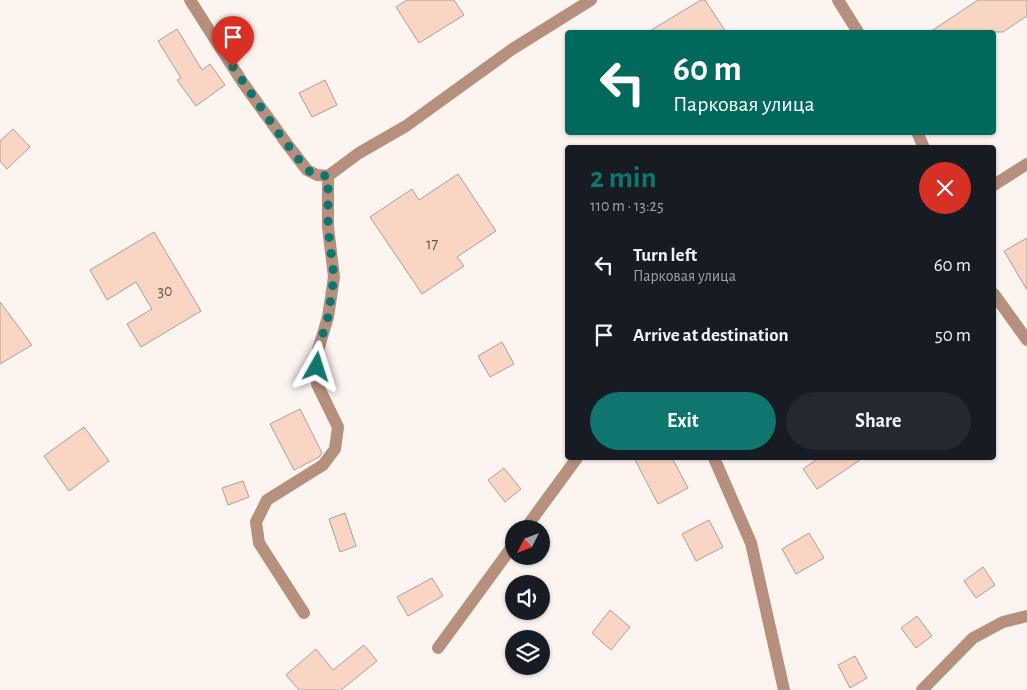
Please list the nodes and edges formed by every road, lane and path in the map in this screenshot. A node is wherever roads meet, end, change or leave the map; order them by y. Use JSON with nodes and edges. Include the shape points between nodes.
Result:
{"nodes":[{"id":1,"x":190,"y":0,"type":"edge"},
{"id":2,"x":591,"y":0,"type":"edge"},
{"id":3,"x":838,"y":0,"type":"edge"},
{"id":4,"x":857,"y":30,"type":"edge"},
{"id":5,"x":1027,"y":164,"type":"edge"},
{"id":6,"x":328,"y":176,"type":"junction"},
{"id":7,"x":996,"y":184,"type":"edge"},
{"id":8,"x":996,"y":297,"type":"edge"},
{"id":9,"x":1027,"y":340,"type":"edge"},
{"id":10,"x":576,"y":460,"type":"edge"},
{"id":11,"x":715,"y":460,"type":"edge"},
{"id":12,"x":532,"y":520,"type":"edge"},
{"id":13,"x":505,"y":556,"type":"edge"},
{"id":14,"x":304,"y":613,"type":"dead end"},
{"id":15,"x":1027,"y":616,"type":"edge"},
{"id":16,"x":438,"y":648,"type":"dead end"},
{"id":17,"x":784,"y":690,"type":"edge"},
{"id":18,"x":922,"y":690,"type":"edge"}],
"edges":[{"from":1,"to":6,"type":"street","via":[[292,151],[307,170]]},
{"from":2,"to":6,"type":"street","via":[[511,50],[406,126],[359,153]]},
{"from":3,"to":4,"type":"street"},
{"from":5,"to":7,"type":"street"},
{"from":6,"to":14,"type":"street","via":[[328,227],[334,277],[328,317],[318,350],[317,384],[338,427],[335,449],[323,465],[267,500],[256,522],[259,543]]},
{"from":8,"to":9,"type":"street"},
{"from":10,"to":12,"type":"street"},
{"from":11,"to":17,"type":"street","via":[[751,543]]},
{"from":13,"to":16,"type":"street"},
{"from":15,"to":18,"type":"street","via":[[1003,622],[973,638]]}]}
